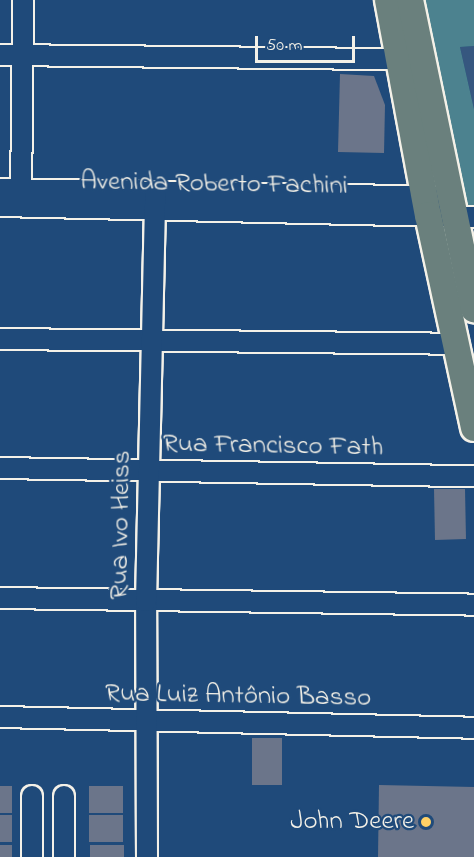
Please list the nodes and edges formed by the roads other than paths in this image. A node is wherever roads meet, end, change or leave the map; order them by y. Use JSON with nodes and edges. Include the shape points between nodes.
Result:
{"nodes":[{"id":1,"x":23,"y":0,"type":"edge"},
{"id":2,"x":388,"y":0,"type":"edge"},
{"id":3,"x":410,"y":0,"type":"edge"},
{"id":4,"x":0,"y":55,"type":"edge"},
{"id":5,"x":22,"y":55,"type":"junction"},
{"id":6,"x":399,"y":59,"type":"junction"},
{"id":7,"x":0,"y":189,"type":"edge"},
{"id":8,"x":21,"y":198,"type":"junction"},
{"id":9,"x":155,"y":202,"type":"junction"},
{"id":10,"x":0,"y":206,"type":"edge"},
{"id":11,"x":426,"y":206,"type":"junction"},
{"id":12,"x":459,"y":210,"type":"edge"},
{"id":13,"x":474,"y":309,"type":"edge"},
{"id":14,"x":0,"y":339,"type":"edge"},
{"id":15,"x":152,"y":342,"type":"junction"},
{"id":16,"x":456,"y":344,"type":"junction"},
{"id":17,"x":474,"y":428,"type":"edge"},
{"id":18,"x":0,"y":468,"type":"edge"},
{"id":19,"x":149,"y":471,"type":"junction"},
{"id":20,"x":474,"y":476,"type":"edge"},
{"id":21,"x":0,"y":598,"type":"edge"},
{"id":22,"x":146,"y":601,"type":"junction"},
{"id":23,"x":474,"y":605,"type":"edge"},
{"id":24,"x":0,"y":717,"type":"edge"},
{"id":25,"x":146,"y":720,"type":"junction"},
{"id":26,"x":474,"y":728,"type":"edge"},
{"id":27,"x":32,"y":796,"type":"dead end"},
{"id":28,"x":64,"y":796,"type":"dead end"},
{"id":29,"x":32,"y":857,"type":"edge"},
{"id":30,"x":64,"y":857,"type":"edge"},
{"id":31,"x":147,"y":857,"type":"edge"}],
"edges":[{"from":1,"to":5,"type":"street"},
{"from":2,"to":6,"type":"main road"},
{"from":3,"to":12,"type":"main road"},
{"from":4,"to":5,"type":"street"},
{"from":5,"to":6,"type":"street"},
{"from":5,"to":8,"type":"street"},
{"from":6,"to":11,"type":"main road"},
{"from":7,"to":8,"type":"street","name":"Avenida Roberto Fachini"},
{"from":8,"to":9,"type":"street","name":"Avenida Roberto Fachini"},
{"from":8,"to":10,"type":"street","name":"Avenida Roberto Fachini"},
{"from":9,"to":11,"type":"street","name":"Avenida Roberto Fachini"},
{"from":9,"to":15,"type":"street","name":"Rua Ivo Heiss"},
{"from":11,"to":12,"type":"street","name":"Avenida Roberto Fachini"},
{"from":11,"to":16,"type":"main road"},
{"from":12,"to":13,"type":"main road"},
{"from":14,"to":15,"type":"street"},
{"from":15,"to":16,"type":"street"},
{"from":15,"to":19,"type":"street","name":"Rua Ivo Heiss"},
{"from":16,"to":17,"type":"main road"},
{"from":18,"to":19,"type":"street","name":"Rua Francisco Fath"},
{"from":19,"to":20,"type":"street","name":"Rua Francisco Fath"},
{"from":19,"to":22,"type":"street","name":"Rua Ivo Heiss"},
{"from":21,"to":22,"type":"street"},
{"from":22,"to":23,"type":"street"},
{"from":22,"to":25,"type":"street","name":"Rua Ivo Heiss"},
{"from":24,"to":25,"type":"street","name":"Rua Luiz Antônio Basso"},
{"from":25,"to":26,"type":"street","name":"Rua Luiz Antônio Basso"},
{"from":25,"to":31,"type":"street","name":"Rua Ivo Heiss"},
{"from":27,"to":29,"type":"street"},
{"from":28,"to":30,"type":"street"}]}
